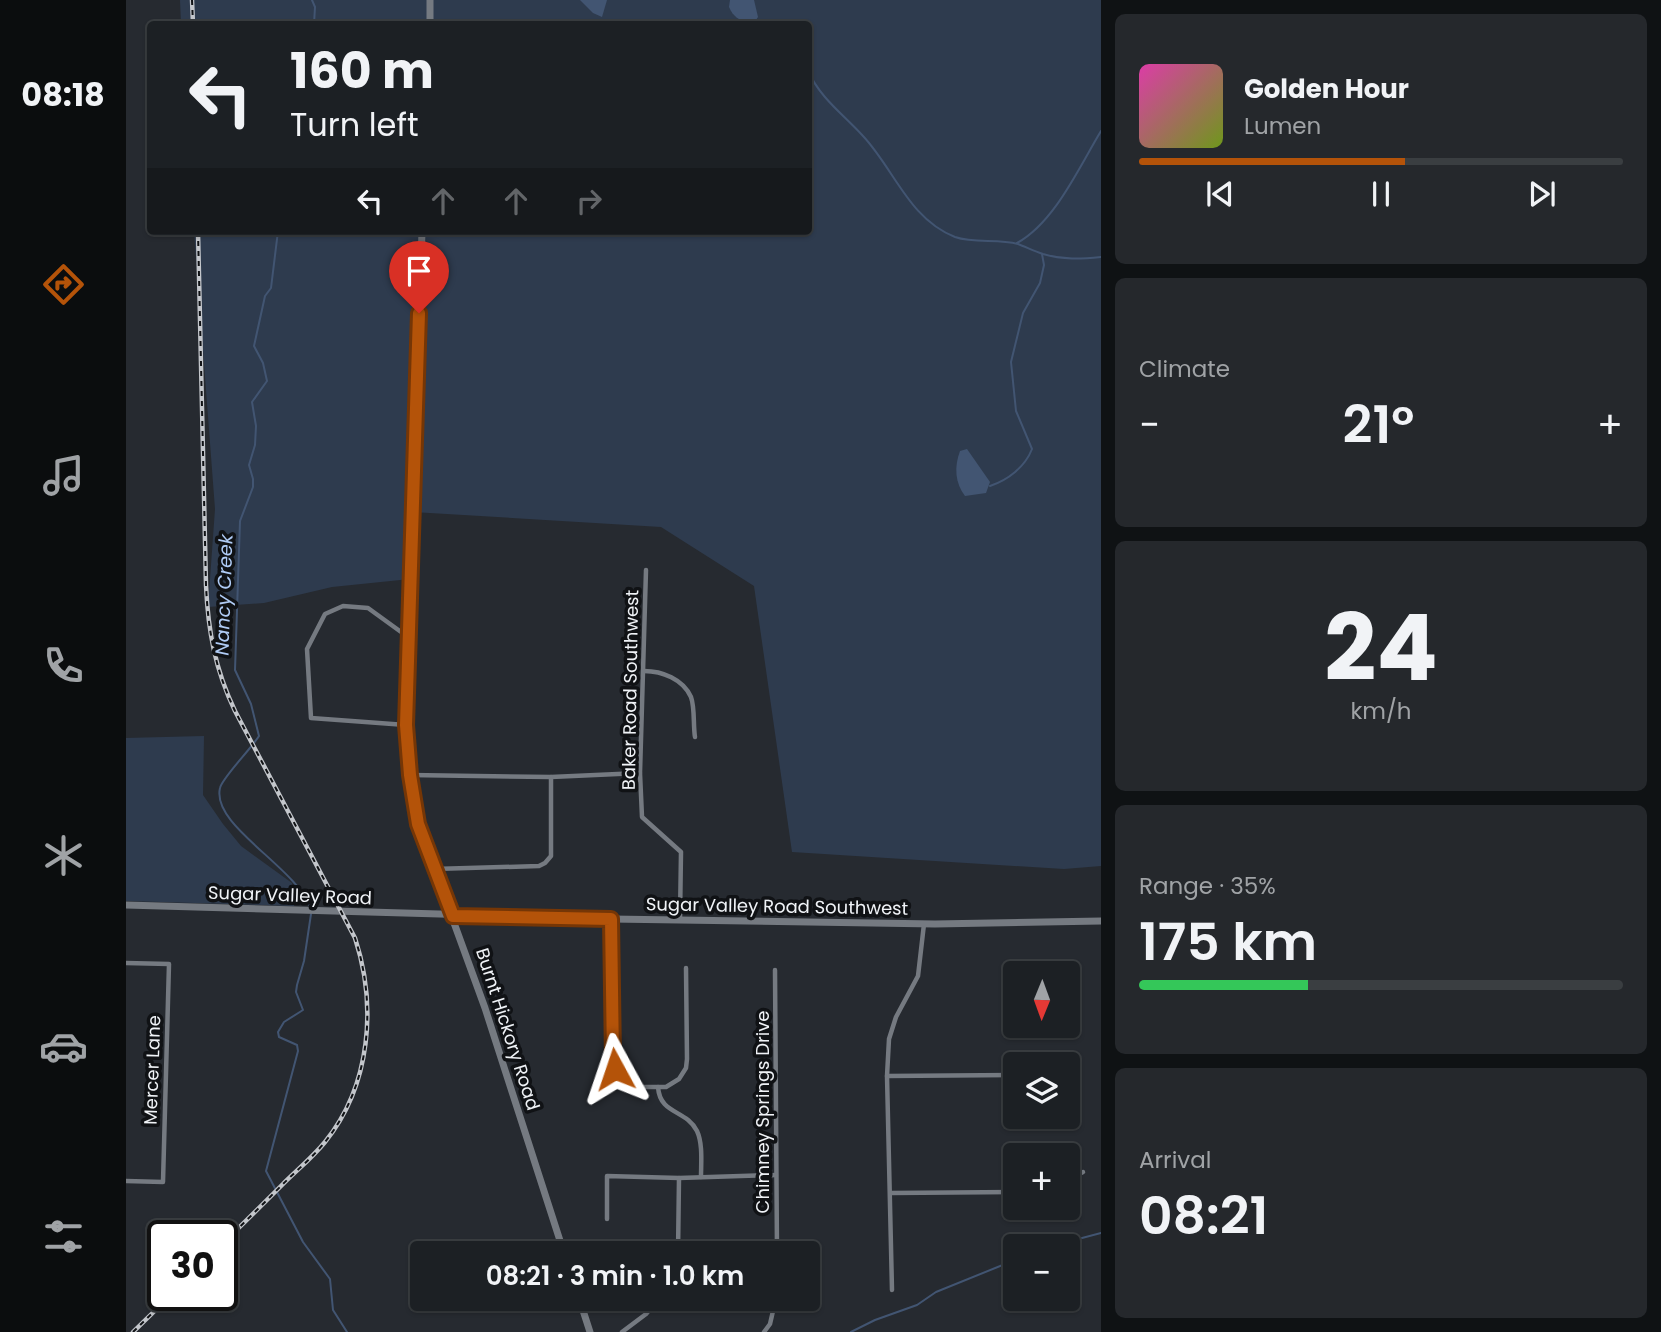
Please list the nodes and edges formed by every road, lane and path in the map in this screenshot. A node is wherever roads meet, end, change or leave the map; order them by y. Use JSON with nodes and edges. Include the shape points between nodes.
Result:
{"nodes":[{"id":1,"x":430,"y":0,"type":"edge"},
{"id":2,"x":430,"y":21,"type":"edge"},
{"id":3,"x":422,"y":235,"type":"edge"},
{"id":4,"x":646,"y":570,"type":"dead end"},
{"id":5,"x":408,"y":637,"type":"junction"},
{"id":6,"x":644,"y":671,"type":"junction"},
{"id":7,"x":406,"y":725,"type":"junction"},
{"id":8,"x":695,"y":737,"type":"dead end"},
{"id":9,"x":640,"y":773,"type":"junction"},
{"id":10,"x":410,"y":775,"type":"junction"},
{"id":11,"x":551,"y":777,"type":"junction"},
{"id":12,"x":434,"y":869,"type":"junction"},
{"id":13,"x":126,"y":905,"type":"edge"},
{"id":14,"x":453,"y":916,"type":"junction"},
{"id":15,"x":611,"y":919,"type":"junction"},
{"id":16,"x":680,"y":919,"type":"junction"},
{"id":17,"x":1101,"y":921,"type":"edge"},
{"id":18,"x":924,"y":924,"type":"junction"},
{"id":19,"x":126,"y":963,"type":"edge"},
{"id":20,"x":686,"y":968,"type":"dead end"},
{"id":21,"x":775,"y":970,"type":"dead end"},
{"id":22,"x":1003,"y":1075,"type":"edge"},
{"id":23,"x":887,"y":1076,"type":"junction"},
{"id":24,"x":657,"y":1087,"type":"junction"},
{"id":25,"x":1083,"y":1172,"type":"dead end"},
{"id":26,"x":1080,"y":1174,"type":"edge"},
{"id":27,"x":776,"y":1175,"type":"junction"},
{"id":28,"x":701,"y":1177,"type":"junction"},
{"id":29,"x":680,"y":1178,"type":"junction"},
{"id":30,"x":126,"y":1181,"type":"edge"},
{"id":31,"x":1003,"y":1192,"type":"edge"},
{"id":32,"x":891,"y":1193,"type":"junction"},
{"id":33,"x":607,"y":1219,"type":"dead end"},
{"id":34,"x":560,"y":1241,"type":"edge"},
{"id":35,"x":678,"y":1241,"type":"edge"},
{"id":36,"x":777,"y":1241,"type":"edge"},
{"id":37,"x":892,"y":1290,"type":"dead end"},
{"id":38,"x":583,"y":1311,"type":"edge"},
{"id":39,"x":648,"y":1311,"type":"edge"},
{"id":40,"x":773,"y":1311,"type":"edge"},
{"id":41,"x":590,"y":1332,"type":"edge"},
{"id":42,"x":622,"y":1332,"type":"edge"},
{"id":43,"x":764,"y":1332,"type":"edge"}],
"edges":[{"from":1,"to":2,"type":"main road"},
{"from":3,"to":5,"type":"main road","name":"Burnt Hickory Road"},
{"from":4,"to":6,"type":"street","name":"Baker Road Southwest"},
{"from":5,"to":7,"type":"main road","name":"Burnt Hickory Road"},
{"from":5,"to":7,"type":"street","via":[[368,608],[343,606],[325,614],[307,649],[311,718]]},
{"from":6,"to":8,"type":"street","via":[[677,680],[691,698]]},
{"from":6,"to":9,"type":"street","name":"Baker Road Southwest"},
{"from":7,"to":10,"type":"main road","name":"Burnt Hickory Road"},
{"from":9,"to":11,"type":"street"},
{"from":9,"to":16,"type":"street","name":"Baker Road Southwest","via":[[642,817],[681,852]]},
{"from":10,"to":11,"type":"street"},
{"from":10,"to":12,"type":"main road","name":"Burnt Hickory Road","via":[[418,824]]},
{"from":11,"to":12,"type":"street","via":[[551,856],[545,863]]},
{"from":12,"to":14,"type":"main road","name":"Burnt Hickory Road"},
{"from":13,"to":14,"type":"main road","name":"Sugar Valley Road"},
{"from":14,"to":15,"type":"main road","name":"Sugar Valley Road Southwest"},
{"from":14,"to":34,"type":"main road","name":"Burnt Hickory Road"},
{"from":15,"to":16,"type":"main road","name":"Sugar Valley Road Southwest"},
{"from":15,"to":24,"type":"street","via":[[615,1069],[625,1084]]},
{"from":16,"to":18,"type":"main road","name":"Sugar Valley Road Southwest"},
{"from":17,"to":18,"type":"main road","name":"Sugar Valley Road Southwest"},
{"from":18,"to":23,"type":"street","via":[[918,976],[891,1027]]},
{"from":19,"to":30,"type":"street","name":"Mercer Lane","via":[[169,964],[163,1182]]},
{"from":20,"to":24,"type":"street","via":[[686,1068],[673,1083]]},
{"from":21,"to":27,"type":"street","name":"Chimney Springs Drive"},
{"from":22,"to":23,"type":"street"},
{"from":23,"to":32,"type":"street"},
{"from":24,"to":28,"type":"street","via":[[664,1106],[696,1128]]},
{"from":25,"to":26,"type":"street"},
{"from":27,"to":28,"type":"street"},
{"from":27,"to":36,"type":"street","name":"Chimney Springs Drive"},
{"from":28,"to":29,"type":"street"},
{"from":29,"to":33,"type":"street","via":[[607,1176]]},
{"from":29,"to":35,"type":"street"},
{"from":31,"to":32,"type":"street"},
{"from":32,"to":37,"type":"street"},
{"from":38,"to":41,"type":"main road"},
{"from":39,"to":42,"type":"street"},
{"from":40,"to":43,"type":"street"}]}
